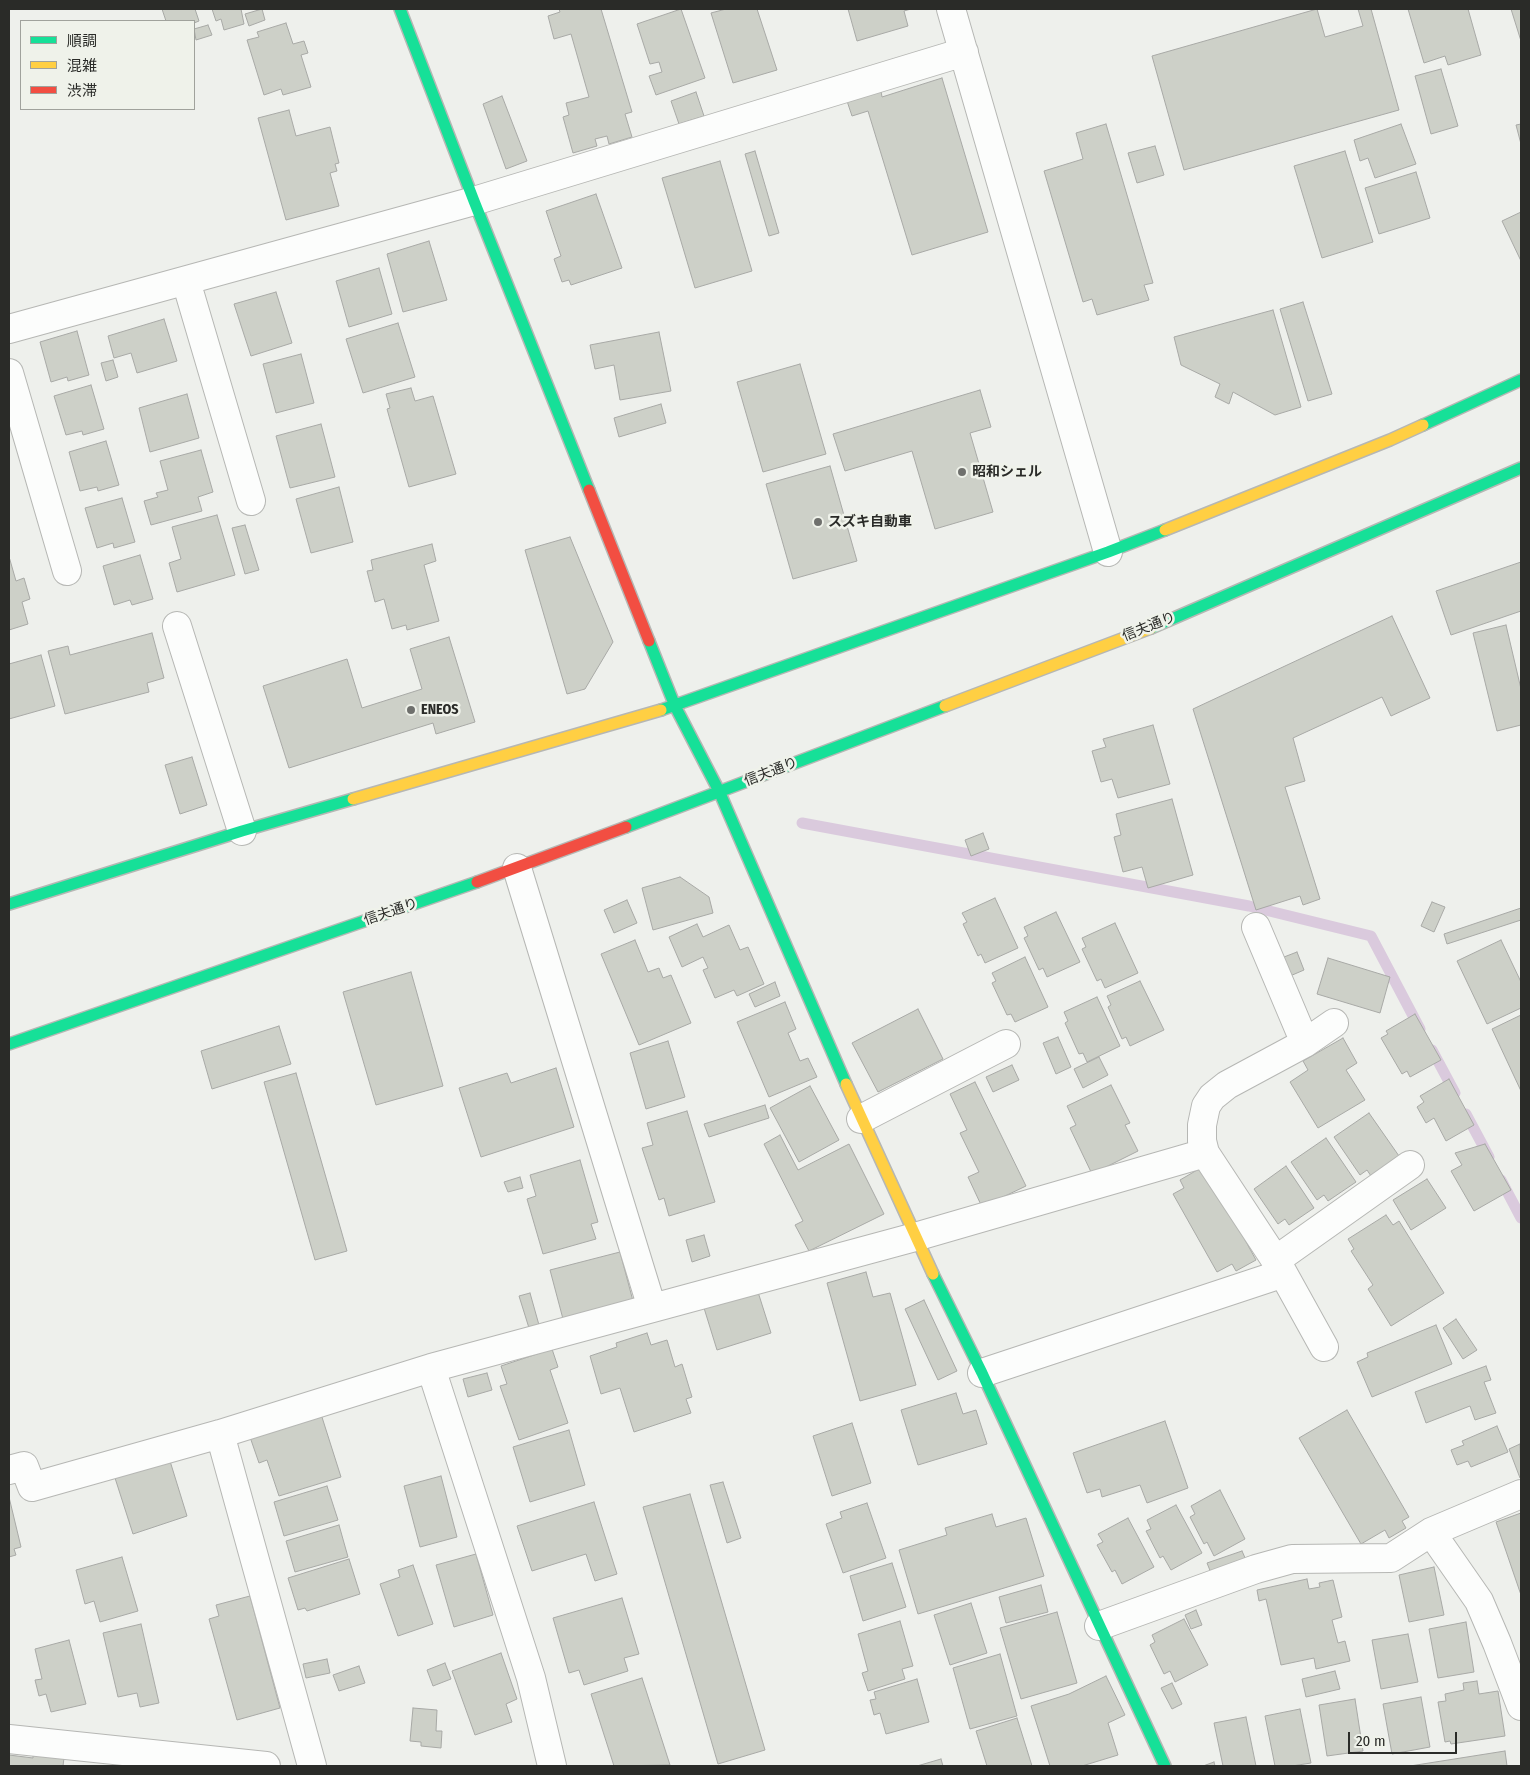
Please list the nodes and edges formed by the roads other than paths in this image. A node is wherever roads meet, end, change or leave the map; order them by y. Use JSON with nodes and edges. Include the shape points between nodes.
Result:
{"nodes":[{"id":1,"x":400,"y":9,"type":"edge"},
{"id":2,"x":951,"y":9,"type":"edge"},
{"id":3,"x":964,"y":52,"type":"junction"},
{"id":4,"x":474,"y":201,"type":"junction"},
{"id":5,"x":186,"y":281,"type":"junction"},
{"id":6,"x":9,"y":329,"type":"edge"},
{"id":7,"x":9,"y":374,"type":"edge"},
{"id":8,"x":1521,"y":380,"type":"edge"},
{"id":9,"x":1520,"y":474,"type":"edge"},
{"id":10,"x":251,"y":501,"type":"dead end"},
{"id":11,"x":1108,"y":552,"type":"junction"},
{"id":12,"x":67,"y":571,"type":"dead end"},
{"id":13,"x":177,"y":626,"type":"dead end"},
{"id":14,"x":675,"y":706,"type":"junction"},
{"id":15,"x":719,"y":791,"type":"junction"},
{"id":16,"x":242,"y":831,"type":"junction"},
{"id":17,"x":517,"y":868,"type":"junction"},
{"id":18,"x":9,"y":904,"type":"edge"},
{"id":19,"x":1256,"y":927,"type":"dead end"},
{"id":20,"x":1334,"y":1023,"type":"dead end"},
{"id":21,"x":1305,"y":1043,"type":"junction"},
{"id":22,"x":9,"y":1044,"type":"edge"},
{"id":23,"x":1006,"y":1044,"type":"dead end"},
{"id":24,"x":861,"y":1119,"type":"junction"},
{"id":25,"x":1205,"y":1153,"type":"junction"},
{"id":26,"x":1410,"y":1165,"type":"dead end"},
{"id":27,"x":915,"y":1237,"type":"junction"},
{"id":28,"x":1278,"y":1264,"type":"junction"},
{"id":29,"x":652,"y":1308,"type":"junction"},
{"id":30,"x":1324,"y":1347,"type":"dead end"},
{"id":31,"x":431,"y":1368,"type":"junction"},
{"id":32,"x":982,"y":1373,"type":"junction"},
{"id":33,"x":220,"y":1434,"type":"junction"},
{"id":34,"x":9,"y":1470,"type":"edge"},
{"id":35,"x":1521,"y":1494,"type":"edge"},
{"id":36,"x":1431,"y":1532,"type":"junction"},
{"id":37,"x":1099,"y":1626,"type":"junction"},
{"id":38,"x":1511,"y":1650,"type":"edge"},
{"id":39,"x":1521,"y":1706,"type":"edge"},
{"id":40,"x":9,"y":1739,"type":"edge"},
{"id":41,"x":266,"y":1766,"type":"edge"},
{"id":42,"x":312,"y":1766,"type":"edge"},
{"id":43,"x":552,"y":1766,"type":"edge"},
{"id":44,"x":1165,"y":1766,"type":"edge"}],
"edges":[{"from":1,"to":4,"type":"main road"},
{"from":2,"to":3,"type":"street"},
{"from":3,"to":4,"type":"street"},
{"from":3,"to":11,"type":"street"},
{"from":4,"to":5,"type":"street"},
{"from":4,"to":14,"type":"main road"},
{"from":5,"to":6,"type":"street"},
{"from":5,"to":10,"type":"street"},
{"from":7,"to":12,"type":"street"},
{"from":8,"to":11,"type":"main road","via":[[1390,440]]},
{"from":9,"to":15,"type":"main road","name":"信夫通り","via":[[1158,625]]},
{"from":11,"to":14,"type":"main road"},
{"from":13,"to":16,"type":"street"},
{"from":14,"to":15,"type":"main road"},
{"from":14,"to":16,"type":"main road"},
{"from":15,"to":17,"type":"main road","name":"信夫通り"},
{"from":15,"to":24,"type":"main road"},
{"from":16,"to":18,"type":"main road"},
{"from":17,"to":22,"type":"main road","name":"信夫通り"},
{"from":17,"to":29,"type":"street"},
{"from":19,"to":21,"type":"street"},
{"from":20,"to":21,"type":"street"},
{"from":21,"to":25,"type":"street","via":[[1227,1085],[1212,1097],[1206,1106],[1202,1125]]},
{"from":23,"to":24,"type":"street"},
{"from":24,"to":27,"type":"main road"},
{"from":25,"to":27,"type":"street"},
{"from":25,"to":28,"type":"street"},
{"from":26,"to":28,"type":"street","via":[[1283,1255]]},
{"from":27,"to":29,"type":"street"},
{"from":27,"to":32,"type":"main road"},
{"from":28,"to":30,"type":"street"},
{"from":28,"to":32,"type":"street","via":[[1272,1276]]},
{"from":29,"to":31,"type":"street"},
{"from":31,"to":33,"type":"street"},
{"from":31,"to":43,"type":"street","via":[[531,1678]]},
{"from":32,"to":37,"type":"main road"},
{"from":33,"to":34,"type":"street","via":[[32,1487],[24,1466]]},
{"from":33,"to":42,"type":"street"},
{"from":35,"to":36,"type":"street"},
{"from":36,"to":37,"type":"street","via":[[1391,1558],[1292,1559]]},
{"from":36,"to":38,"type":"street"},
{"from":37,"to":44,"type":"main road"},
{"from":38,"to":39,"type":"street"},
{"from":40,"to":41,"type":"street"}]}
